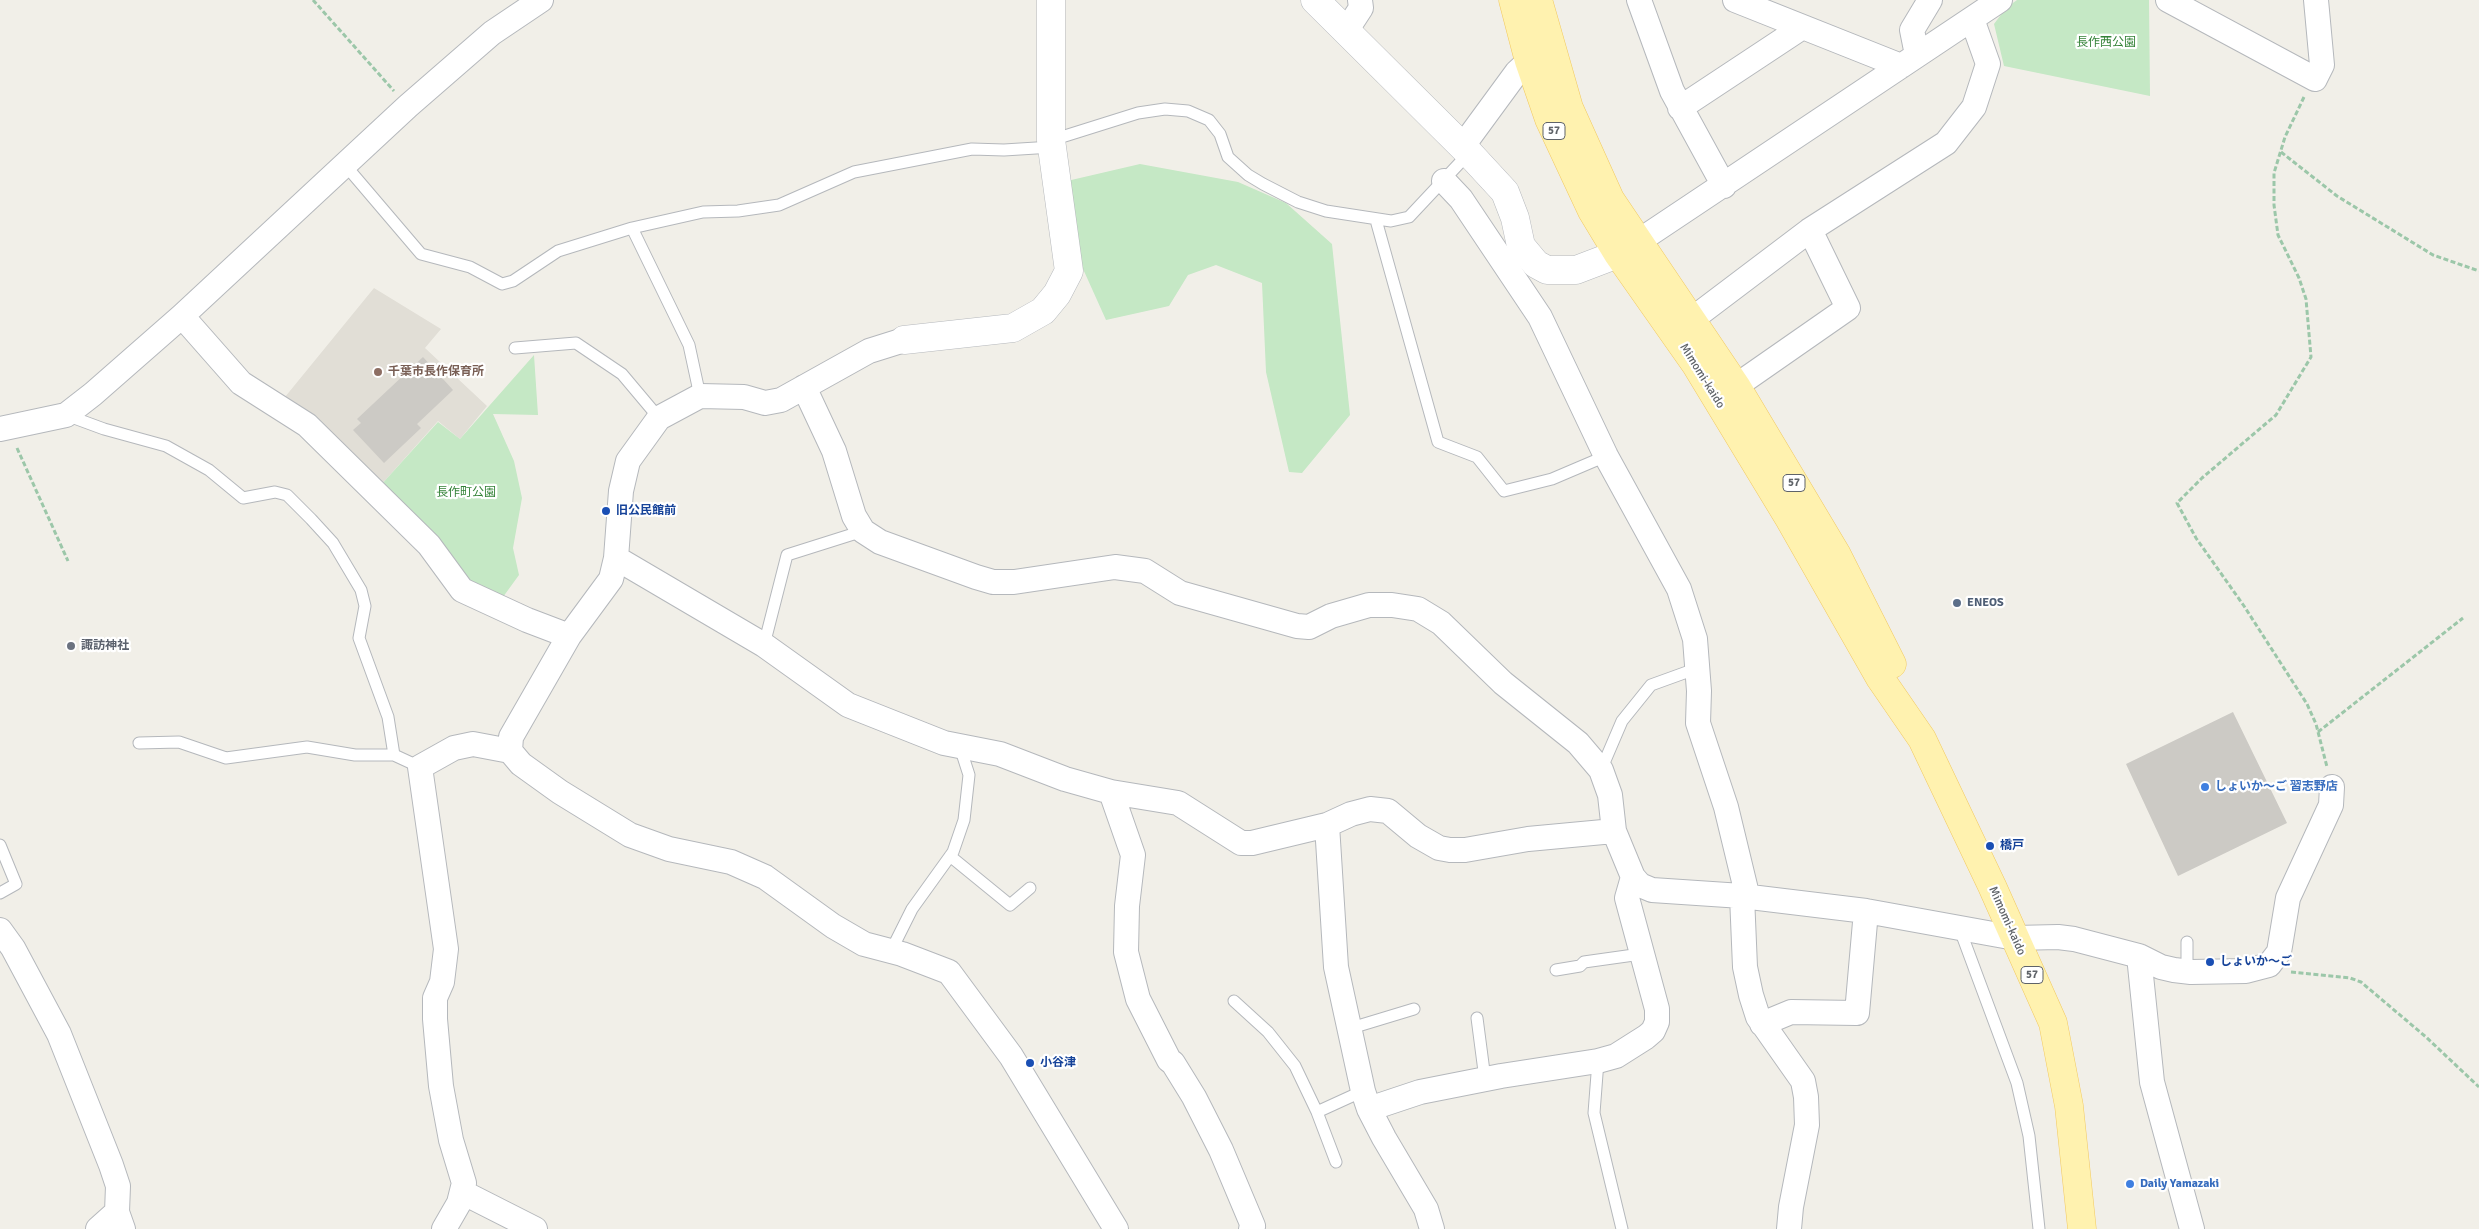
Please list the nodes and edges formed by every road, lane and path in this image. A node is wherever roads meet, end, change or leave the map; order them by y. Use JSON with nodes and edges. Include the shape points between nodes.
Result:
{"nodes":[{"id":1,"x":313,"y":0,"type":"edge"},
{"id":2,"x":541,"y":0,"type":"edge"},
{"id":3,"x":1051,"y":0,"type":"edge"},
{"id":4,"x":1315,"y":0,"type":"edge"},
{"id":5,"x":1360,"y":0,"type":"edge"},
{"id":6,"x":1513,"y":0,"type":"edge"},
{"id":7,"x":1538,"y":0,"type":"edge"},
{"id":8,"x":1639,"y":0,"type":"edge"},
{"id":9,"x":1735,"y":0,"type":"edge"},
{"id":10,"x":1930,"y":0,"type":"edge"},
{"id":11,"x":2000,"y":0,"type":"edge"},
{"id":12,"x":2168,"y":0,"type":"edge"},
{"id":13,"x":2316,"y":0,"type":"edge"},
{"id":14,"x":1972,"y":19,"type":"junction"},
{"id":15,"x":1801,"y":28,"type":"junction"},
{"id":16,"x":1346,"y":31,"type":"junction"},
{"id":17,"x":1529,"y":61,"type":"junction"},
{"id":18,"x":1909,"y":61,"type":"junction"},
{"id":19,"x":2315,"y":79,"type":"junction"},
{"id":20,"x":408,"y":106,"type":"junction"},
{"id":21,"x":1680,"y":108,"type":"junction"},
{"id":22,"x":1052,"y":144,"type":"junction"},
{"id":23,"x":1465,"y":150,"type":"junction"},
{"id":24,"x":2281,"y":152,"type":"junction"},
{"id":25,"x":346,"y":166,"type":"junction"},
{"id":26,"x":1444,"y":181,"type":"junction"},
{"id":27,"x":1724,"y":186,"type":"junction"},
{"id":28,"x":1376,"y":220,"type":"junction"},
{"id":29,"x":632,"y":228,"type":"junction"},
{"id":30,"x":1810,"y":230,"type":"junction"},
{"id":31,"x":1628,"y":248,"type":"junction"},
{"id":32,"x":2479,"y":271,"type":"edge"},
{"id":33,"x":182,"y":316,"type":"junction"},
{"id":34,"x":1691,"y":320,"type":"junction"},
{"id":35,"x":904,"y":340,"type":"joint"},
{"id":36,"x":515,"y":348,"type":"dead end"},
{"id":37,"x":1736,"y":386,"type":"junction"},
{"id":38,"x":804,"y":387,"type":"junction"},
{"id":39,"x":700,"y":396,"type":"junction"},
{"id":40,"x":66,"y":415,"type":"junction"},
{"id":41,"x":659,"y":418,"type":"junction"},
{"id":42,"x":7,"y":435,"type":"edge"},
{"id":43,"x":1606,"y":456,"type":"junction"},
{"id":44,"x":863,"y":532,"type":"junction"},
{"id":45,"x":616,"y":558,"type":"junction"},
{"id":46,"x":68,"y":561,"type":"dead end"},
{"id":47,"x":2464,"y":618,"type":"dead end"},
{"id":48,"x":569,"y":636,"type":"junction"},
{"id":49,"x":764,"y":645,"type":"junction"},
{"id":50,"x":1698,"y":668,"type":"junction"},
{"id":51,"x":2318,"y":732,"type":"junction"},
{"id":52,"x":1922,"y":739,"type":"junction"},
{"id":53,"x":139,"y":743,"type":"dead end"},
{"id":54,"x":960,"y":747,"type":"junction"},
{"id":55,"x":510,"y":751,"type":"junction"},
{"id":56,"x":394,"y":755,"type":"junction"},
{"id":57,"x":420,"y":767,"type":"junction"},
{"id":58,"x":1601,"y":770,"type":"junction"},
{"id":59,"x":2332,"y":787,"type":"joint"},
{"id":60,"x":1111,"y":792,"type":"junction"},
{"id":61,"x":1327,"y":825,"type":"junction"},
{"id":62,"x":1614,"y":831,"type":"junction"},
{"id":63,"x":0,"y":845,"type":"edge"},
{"id":64,"x":950,"y":856,"type":"junction"},
{"id":65,"x":1633,"y":877,"type":"junction"},
{"id":66,"x":1030,"y":888,"type":"dead end"},
{"id":67,"x":0,"y":893,"type":"edge"},
{"id":68,"x":1745,"y":897,"type":"junction"},
{"id":69,"x":1866,"y":911,"type":"junction"},
{"id":70,"x":1959,"y":928,"type":"junction"},
{"id":71,"x":0,"y":930,"type":"edge"},
{"id":72,"x":2016,"y":938,"type":"junction"},
{"id":73,"x":2187,"y":942,"type":"dead end"},
{"id":74,"x":890,"y":951,"type":"junction"},
{"id":75,"x":1641,"y":954,"type":"junction"},
{"id":76,"x":2138,"y":956,"type":"junction"},
{"id":77,"x":2269,"y":965,"type":"junction"},
{"id":78,"x":1556,"y":970,"type":"dead end"},
{"id":79,"x":2187,"y":972,"type":"junction"},
{"id":80,"x":1234,"y":1001,"type":"dead end"},
{"id":81,"x":1414,"y":1009,"type":"dead end"},
{"id":82,"x":1477,"y":1018,"type":"dead end"},
{"id":83,"x":1762,"y":1024,"type":"junction"},
{"id":84,"x":1348,"y":1029,"type":"junction"},
{"id":85,"x":1598,"y":1061,"type":"junction"},
{"id":86,"x":1485,"y":1079,"type":"junction"},
{"id":87,"x":2479,"y":1087,"type":"edge"},
{"id":88,"x":1366,"y":1100,"type":"junction"},
{"id":89,"x":1317,"y":1112,"type":"junction"},
{"id":90,"x":1336,"y":1162,"type":"dead end"},
{"id":91,"x":462,"y":1192,"type":"junction"},
{"id":92,"x":120,"y":1221,"type":"edge"},
{"id":93,"x":1793,"y":1227,"type":"edge"},
{"id":94,"x":98,"y":1229,"type":"edge"},
{"id":95,"x":444,"y":1229,"type":"edge"},
{"id":96,"x":535,"y":1229,"type":"edge"},
{"id":97,"x":1116,"y":1229,"type":"edge"},
{"id":98,"x":1251,"y":1229,"type":"edge"},
{"id":99,"x":1432,"y":1229,"type":"edge"},
{"id":100,"x":1622,"y":1229,"type":"edge"},
{"id":101,"x":2039,"y":1229,"type":"edge"},
{"id":102,"x":2082,"y":1229,"type":"edge"},
{"id":103,"x":2192,"y":1229,"type":"edge"}],
"edges":[{"from":1,"to":20,"type":"path"},
{"from":2,"to":20,"type":"street","via":[[492,33]]},
{"from":3,"to":22,"type":"street"},
{"from":4,"to":16,"type":"street"},
{"from":5,"to":16,"type":"street","via":[[1361,8]]},
{"from":6,"to":17,"type":"main road","name":"Mimomi-kaido","number":"57"},
{"from":7,"to":31,"type":"main road","name":"Mimomi-kaido","number":"57","via":[[1573,119],[1610,199]]},
{"from":8,"to":21,"type":"street"},
{"from":9,"to":15,"type":"street"},
{"from":10,"to":18,"type":"street","via":[[1912,30]]},
{"from":11,"to":14,"type":"street"},
{"from":12,"to":19,"type":"street"},
{"from":13,"to":19,"type":"street","via":[[2322,64]]},
{"from":14,"to":18,"type":"street"},
{"from":14,"to":30,"type":"street","via":[[1988,64],[1974,107],[1946,144]]},
{"from":15,"to":18,"type":"street"},
{"from":15,"to":21,"type":"street"},
{"from":16,"to":23,"type":"street"},
{"from":17,"to":23,"type":"street","via":[[1517,72]]},
{"from":17,"to":31,"type":"main road","name":"Mimomi-kaido","number":"57","via":[[1548,119],[1592,211]]},
{"from":18,"to":27,"type":"street"},
{"from":19,"to":24,"type":"path","via":[[2300,104]]},
{"from":20,"to":25,"type":"street"},
{"from":21,"to":27,"type":"street"},
{"from":22,"to":28,"type":"lane","via":[[1138,113],[1164,109],[1188,111],[1209,120],[1220,134],[1228,157],[1263,184],[1298,202],[1326,211]]},
{"from":22,"to":29,"type":"lane","via":[[1004,150],[972,149],[854,172],[778,204],[738,211],[704,212]]},
{"from":22,"to":35,"type":"street","via":[[1069,271],[1057,294],[1043,311],[1013,328]]},
{"from":23,"to":26,"type":"lane"},
{"from":23,"to":31,"type":"street","via":[[1505,192],[1523,250],[1541,268],[1576,270]]},
{"from":24,"to":32,"type":"path","via":[[2337,196],[2433,255]]},
{"from":24,"to":51,"type":"path","via":[[2274,173],[2278,235],[2306,299],[2311,357],[2276,415],[2177,503],[2196,538],[2307,704]]},
{"from":25,"to":29,"type":"lane","via":[[421,254],[470,266],[502,284],[513,281],[558,250]]},
{"from":25,"to":33,"type":"street"},
{"from":26,"to":28,"type":"lane","via":[[1409,217]]},
{"from":26,"to":43,"type":"street","via":[[1461,199],[1540,317]]},
{"from":27,"to":31,"type":"street"},
{"from":28,"to":43,"type":"lane","via":[[1438,442],[1477,456],[1504,492],[1552,479]]},
{"from":29,"to":39,"type":"lane","via":[[689,345]]},
{"from":30,"to":34,"type":"street"},
{"from":30,"to":37,"type":"street","via":[[1848,308]]},
{"from":31,"to":34,"type":"main road","name":"Mimomi-kaido","number":"57"},
{"from":31,"to":52,"type":"main road","name":"Mimomi-kaido","number":"57","via":[[1880,678]]},
{"from":33,"to":40,"type":"street"},
{"from":33,"to":48,"type":"street","via":[[241,383],[307,425],[429,545],[462,590]]},
{"from":34,"to":37,"type":"main road","name":"Mimomi-kaido","number":"57"},
{"from":35,"to":38,"type":"street","via":[[869,351]]},
{"from":36,"to":41,"type":"lane","via":[[576,343],[622,374]]},
{"from":37,"to":52,"type":"main road","name":"Mimomi-kaido","number":"57","via":[[1837,555],[1914,708]]},
{"from":38,"to":39,"type":"street","via":[[781,400],[765,402],[744,397]]},
{"from":38,"to":44,"type":"street","via":[[834,451],[854,516]]},
{"from":39,"to":41,"type":"street"},
{"from":40,"to":42,"type":"street"},
{"from":40,"to":56,"type":"lane","via":[[166,446],[209,470],[243,498],[275,492],[287,495],[312,519],[333,544],[361,590],[365,606],[359,638],[388,717]]},
{"from":41,"to":45,"type":"street","via":[[628,461],[621,491]]},
{"from":42,"to":46,"type":"path"},
{"from":43,"to":50,"type":"street","via":[[1680,589],[1694,630]]},
{"from":44,"to":49,"type":"lane","via":[[787,555]]},
{"from":44,"to":58,"type":"street","via":[[880,542],[993,582],[1014,582],[1115,567],[1145,571],[1180,593],[1297,626],[1309,627],[1331,616],[1368,606],[1418,609],[1441,623],[1503,683],[1578,743]]},
{"from":45,"to":48,"type":"street","via":[[611,579]]},
{"from":45,"to":49,"type":"street"},
{"from":47,"to":51,"type":"path"},
{"from":48,"to":55,"type":"street","via":[[511,737]]},
{"from":49,"to":54,"type":"street","via":[[848,706]]},
{"from":50,"to":58,"type":"lane","via":[[1651,685],[1622,721]]},
{"from":50,"to":68,"type":"street","via":[[1698,723],[1726,807]]},
{"from":51,"to":59,"type":"path"},
{"from":52,"to":72,"type":"main road","name":"Mimomi-kaido","number":"57"},
{"from":53,"to":56,"type":"lane","via":[[178,742],[226,758],[307,747],[354,755]]},
{"from":54,"to":60,"type":"street","via":[[1000,754],[1065,779]]},
{"from":54,"to":64,"type":"lane","via":[[969,775],[968,802]]},
{"from":55,"to":57,"type":"street","via":[[473,744],[454,748]]},
{"from":55,"to":74,"type":"street","via":[[544,781],[630,835],[669,849],[731,862],[757,873],[833,926],[864,944]]},
{"from":56,"to":57,"type":"lane"},
{"from":57,"to":91,"type":"street","via":[[446,949],[442,982],[435,998],[437,1038],[451,1140],[464,1183]]},
{"from":58,"to":62,"type":"street","via":[[1610,796]]},
{"from":59,"to":77,"type":"street","via":[[2331,805],[2288,898],[2279,952]]},
{"from":60,"to":61,"type":"street","via":[[1178,803],[1241,843]]},
{"from":60,"to":98,"type":"street","via":[[1133,855],[1126,952],[1138,999],[1221,1150],[1254,1226]]},
{"from":61,"to":62,"type":"street","via":[[1370,809],[1388,811],[1418,836],[1439,848],[1450,850]]},
{"from":61,"to":84,"type":"street","via":[[1336,967]]},
{"from":62,"to":65,"type":"street"},
{"from":63,"to":67,"type":"lane","via":[[16,884]]},
{"from":64,"to":66,"type":"lane","via":[[1010,905]]},
{"from":64,"to":74,"type":"lane","via":[[912,910]]},
{"from":65,"to":68,"type":"street","via":[[1640,885],[1652,890]]},
{"from":65,"to":75,"type":"street","via":[[1627,898]]},
{"from":68,"to":69,"type":"street"},
{"from":68,"to":83,"type":"street","via":[[1745,967],[1750,995]]},
{"from":69,"to":70,"type":"street"},
{"from":69,"to":83,"type":"street","via":[[1857,1013],[1791,1012]]},
{"from":70,"to":72,"type":"street"},
{"from":70,"to":101,"type":"lane","via":[[2017,1083],[2029,1136]]},
{"from":71,"to":92,"type":"street","via":[[14,948],[59,1034],[112,1165],[118,1186]]},
{"from":72,"to":76,"type":"street","via":[[2074,939]]},
{"from":72,"to":102,"type":"main road","name":"Mimomi-kaido","number":"57","via":[[2053,1023],[2060,1052]]},
{"from":73,"to":79,"type":"lane"},
{"from":74,"to":97,"type":"street","via":[[949,972],[1011,1056]]},
{"from":75,"to":78,"type":"lane","via":[[1584,962],[1580,966]]},
{"from":75,"to":85,"type":"street","via":[[1657,1009],[1657,1022],[1653,1031],[1638,1043],[1616,1056]]},
{"from":76,"to":79,"type":"street","via":[[2161,967]]},
{"from":76,"to":103,"type":"street","via":[[2152,1082]]},
{"from":77,"to":79,"type":"street","via":[[2246,971]]},
{"from":77,"to":87,"type":"path","via":[[2282,971],[2362,982]]},
{"from":80,"to":89,"type":"lane","via":[[1268,1032],[1290,1060]]},
{"from":81,"to":84,"type":"lane"},
{"from":82,"to":86,"type":"lane"},
{"from":83,"to":93,"type":"street","via":[[1803,1081],[1806,1097],[1807,1124],[1791,1207]]},
{"from":84,"to":88,"type":"street"},
{"from":85,"to":86,"type":"street"},
{"from":85,"to":100,"type":"lane","via":[[1594,1113]]},
{"from":86,"to":88,"type":"street"},
{"from":88,"to":89,"type":"lane"},
{"from":88,"to":99,"type":"street","via":[[1426,1209]]},
{"from":89,"to":90,"type":"lane"},
{"from":91,"to":95,"type":"street"},
{"from":91,"to":96,"type":"street"},
{"from":92,"to":94,"type":"street"}]}
